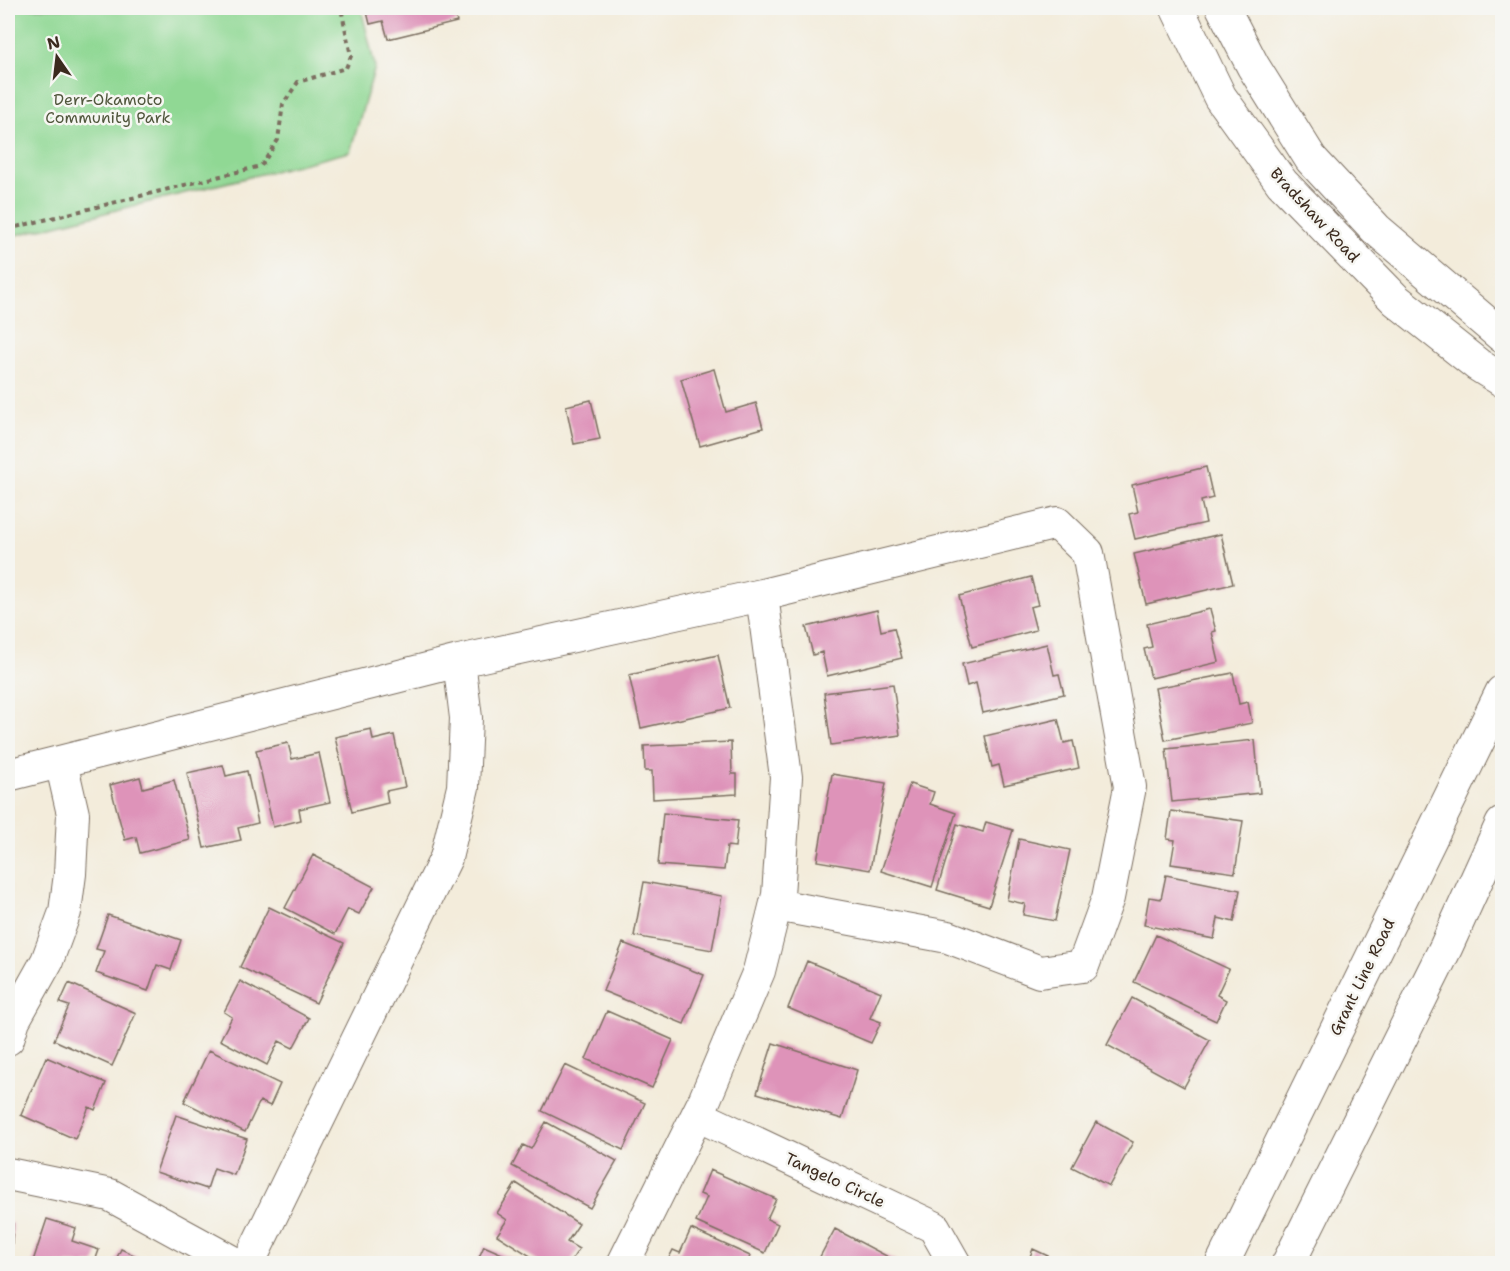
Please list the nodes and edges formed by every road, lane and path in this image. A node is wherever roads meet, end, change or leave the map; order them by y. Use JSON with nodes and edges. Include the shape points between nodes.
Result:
{"nodes":[{"id":1,"x":340,"y":8,"type":"edge"},
{"id":2,"x":1177,"y":8,"type":"edge"},
{"id":3,"x":1223,"y":8,"type":"edge"},
{"id":4,"x":8,"y":229,"type":"edge"},
{"id":5,"x":1503,"y":336,"type":"edge"},
{"id":6,"x":1503,"y":380,"type":"edge"},
{"id":7,"x":762,"y":595,"type":"junction"},
{"id":8,"x":459,"y":662,"type":"junction"},
{"id":9,"x":1503,"y":692,"type":"edge"},
{"id":10,"x":61,"y":762,"type":"junction"},
{"id":11,"x":8,"y":775,"type":"edge"},
{"id":12,"x":1503,"y":824,"type":"edge"},
{"id":13,"x":776,"y":905,"type":"junction"},
{"id":14,"x":8,"y":1039,"type":"edge"},
{"id":15,"x":697,"y":1115,"type":"junction"},
{"id":16,"x":8,"y":1174,"type":"edge"},
{"id":17,"x":236,"y":1263,"type":"edge"},
{"id":18,"x":248,"y":1263,"type":"edge"},
{"id":19,"x":623,"y":1263,"type":"edge"},
{"id":20,"x":955,"y":1263,"type":"edge"},
{"id":21,"x":1222,"y":1263,"type":"edge"},
{"id":22,"x":1288,"y":1263,"type":"edge"}],
"edges":[{"from":1,"to":4,"type":"path","via":[[351,56],[346,68],[298,82],[283,104],[279,140],[261,166]]},
{"from":2,"to":6,"type":"main road","name":"Bradshaw Road","via":[[1220,97],[1282,183],[1396,300]]},
{"from":3,"to":5,"type":"main road","via":[[1253,66],[1311,159],[1376,229]]},
{"from":7,"to":8,"type":"street"},
{"from":7,"to":13,"type":"street","via":[[786,777]]},
{"from":7,"to":13,"type":"street","via":[[1057,524],[1088,554],[1130,787],[1108,898],[1083,966],[1040,972],[948,937]]},
{"from":8,"to":10,"type":"street"},
{"from":8,"to":18,"type":"street","via":[[466,718],[463,787],[446,858]]},
{"from":9,"to":21,"type":"main road","name":"Grant Line Road"},
{"from":10,"to":11,"type":"street"},
{"from":10,"to":14,"type":"street","via":[[73,814],[65,912],[47,961],[14,1020]]},
{"from":12,"to":22,"type":"main road"},
{"from":13,"to":15,"type":"street","via":[[759,970]]},
{"from":15,"to":19,"type":"street"},
{"from":15,"to":20,"type":"street","name":"Tangelo Circle","via":[[934,1227]]},
{"from":16,"to":17,"type":"street","via":[[110,1195]]}]}
